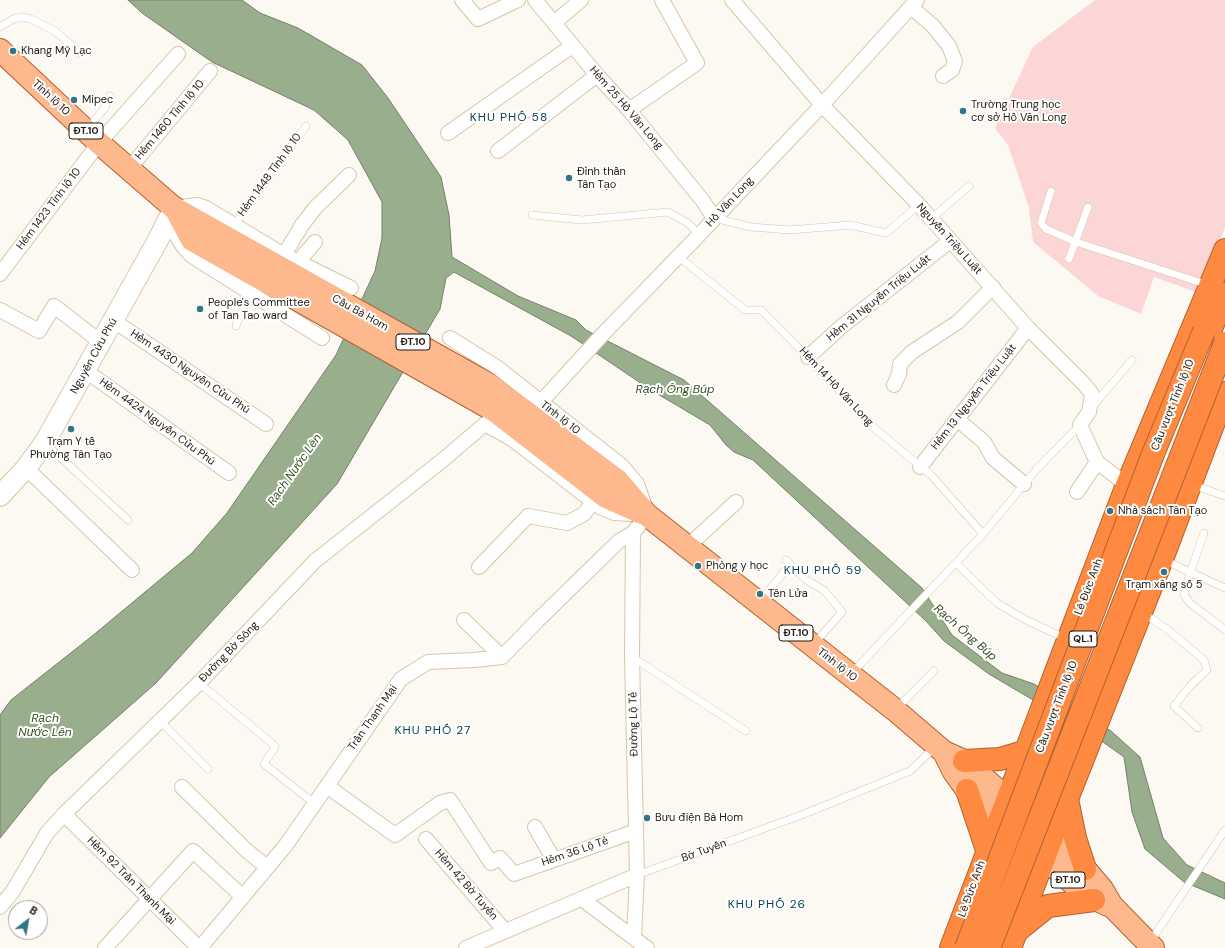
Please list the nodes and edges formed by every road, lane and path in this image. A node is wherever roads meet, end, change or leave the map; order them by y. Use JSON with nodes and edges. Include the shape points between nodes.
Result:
{"nodes":[{"id":1,"x":462,"y":0,"type":"edge"},
{"id":2,"x":518,"y":0,"type":"edge"},
{"id":3,"x":535,"y":0,"type":"edge"},
{"id":4,"x":581,"y":0,"type":"edge"},
{"id":5,"x":662,"y":0,"type":"edge"},
{"id":6,"x":732,"y":0,"type":"edge"},
{"id":7,"x":914,"y":3,"type":"edge"},
{"id":8,"x":554,"y":23,"type":"junction"},
{"id":9,"x":0,"y":27,"type":"edge"},
{"id":10,"x":572,"y":46,"type":"junction"},
{"id":11,"x":0,"y":50,"type":"edge"},
{"id":12,"x":80,"y":53,"type":"dead end"},
{"id":13,"x":178,"y":54,"type":"dead end"},
{"id":14,"x":210,"y":72,"type":"dead end"},
{"id":15,"x":597,"y":75,"type":"junction"},
{"id":16,"x":943,"y":76,"type":"dead end"},
{"id":17,"x":110,"y":96,"type":"dead end"},
{"id":18,"x":822,"y":105,"type":"junction"},
{"id":19,"x":629,"y":110,"type":"junction"},
{"id":20,"x":306,"y":126,"type":"dead end"},
{"id":21,"x":448,"y":133,"type":"dead end"},
{"id":22,"x":92,"y":137,"type":"junction"},
{"id":23,"x":498,"y":151,"type":"dead end"},
{"id":24,"x":129,"y":169,"type":"junction"},
{"id":25,"x":349,"y":175,"type":"dead end"},
{"id":26,"x":969,"y":186,"type":"dead end"},
{"id":27,"x":1051,"y":191,"type":"dead end"},
{"id":28,"x":919,"y":205,"type":"junction"},
{"id":29,"x":1088,"y":207,"type":"dead end"},
{"id":30,"x":174,"y":208,"type":"junction"},
{"id":31,"x":532,"y":215,"type":"dead end"},
{"id":32,"x":714,"y":218,"type":"junction"},
{"id":33,"x":931,"y":219,"type":"junction"},
{"id":34,"x":234,"y":225,"type":"junction"},
{"id":35,"x":195,"y":231,"type":"joint"},
{"id":36,"x":699,"y":235,"type":"junction"},
{"id":37,"x":950,"y":241,"type":"junction"},
{"id":38,"x":315,"y":242,"type":"dead end"},
{"id":39,"x":1076,"y":242,"type":"junction"},
{"id":40,"x":1225,"y":250,"type":"edge"},
{"id":41,"x":284,"y":255,"type":"junction"},
{"id":42,"x":679,"y":256,"type":"junction"},
{"id":43,"x":1069,"y":259,"type":"dead end"},
{"id":44,"x":298,"y":262,"type":"junction"},
{"id":45,"x":0,"y":274,"type":"edge"},
{"id":46,"x":244,"y":287,"type":"junction"},
{"id":47,"x":993,"y":287,"type":"junction"},
{"id":48,"x":351,"y":288,"type":"dead end"},
{"id":49,"x":1221,"y":291,"type":"edge"},
{"id":50,"x":0,"y":310,"type":"edge"},
{"id":51,"x":114,"y":321,"type":"junction"},
{"id":52,"x":236,"y":326,"type":"dead end"},
{"id":53,"x":1028,"y":328,"type":"junction"},
{"id":54,"x":1209,"y":332,"type":"edge"},
{"id":55,"x":322,"y":338,"type":"dead end"},
{"id":56,"x":450,"y":338,"type":"dead end"},
{"id":57,"x":102,"y":343,"type":"junction"},
{"id":58,"x":808,"y":357,"type":"junction"},
{"id":59,"x":1132,"y":360,"type":"dead end"},
{"id":60,"x":86,"y":370,"type":"junction"},
{"id":61,"x":1225,"y":374,"type":"edge"},
{"id":62,"x":894,"y":385,"type":"dead end"},
{"id":63,"x":540,"y":403,"type":"junction"},
{"id":64,"x":1223,"y":403,"type":"edge"},
{"id":65,"x":1088,"y":412,"type":"junction"},
{"id":66,"x":957,"y":420,"type":"junction"},
{"id":67,"x":266,"y":424,"type":"dead end"},
{"id":68,"x":485,"y":424,"type":"joint"},
{"id":69,"x":1080,"y":425,"type":"junction"},
{"id":70,"x":45,"y":442,"type":"junction"},
{"id":71,"x":1097,"y":462,"type":"junction"},
{"id":72,"x":920,"y":467,"type":"junction"},
{"id":73,"x":26,"y":468,"type":"junction"},
{"id":74,"x":229,"y":474,"type":"dead end"},
{"id":75,"x":1024,"y":484,"type":"junction"},
{"id":76,"x":1190,"y":484,"type":"junction"},
{"id":77,"x":1127,"y":485,"type":"junction"},
{"id":78,"x":1077,"y":492,"type":"dead end"},
{"id":79,"x":605,"y":493,"type":"junction"},
{"id":80,"x":0,"y":496,"type":"edge"},
{"id":81,"x":1225,"y":496,"type":"edge"},
{"id":82,"x":736,"y":502,"type":"dead end"},
{"id":83,"x":647,"y":516,"type":"junction"},
{"id":84,"x":128,"y":520,"type":"dead end"},
{"id":85,"x":633,"y":533,"type":"junction"},
{"id":86,"x":1204,"y":533,"type":"dead end"},
{"id":87,"x":983,"y":534,"type":"junction"},
{"id":88,"x":687,"y":547,"type":"junction"},
{"id":89,"x":1162,"y":559,"type":"junction"},
{"id":90,"x":956,"y":563,"type":"junction"},
{"id":91,"x":479,"y":567,"type":"dead end"},
{"id":92,"x":132,"y":570,"type":"dead end"},
{"id":93,"x":1190,"y":572,"type":"junction"},
{"id":94,"x":1225,"y":588,"type":"edge"},
{"id":95,"x":759,"y":604,"type":"junction"},
{"id":96,"x":1142,"y":612,"type":"junction"},
{"id":97,"x":464,"y":620,"type":"dead end"},
{"id":98,"x":1225,"y":630,"type":"edge"},
{"id":99,"x":1068,"y":639,"type":"junction"},
{"id":100,"x":812,"y":645,"type":"junction"},
{"id":101,"x":632,"y":657,"type":"junction"},
{"id":102,"x":502,"y":658,"type":"junction"},
{"id":103,"x":1120,"y":667,"type":"junction"},
{"id":104,"x":934,"y":672,"type":"dead end"},
{"id":105,"x":850,"y":675,"type":"junction"},
{"id":106,"x":200,"y":683,"type":"junction"},
{"id":107,"x":895,"y":710,"type":"junction"},
{"id":108,"x":160,"y":721,"type":"junction"},
{"id":109,"x":1198,"y":728,"type":"dead end"},
{"id":110,"x":746,"y":731,"type":"dead end"},
{"id":111,"x":940,"y":749,"type":"junction"},
{"id":112,"x":1027,"y":750,"type":"junction"},
{"id":113,"x":964,"y":762,"type":"junction"},
{"id":114,"x":208,"y":768,"type":"dead end"},
{"id":115,"x":1076,"y":776,"type":"junction"},
{"id":116,"x":327,"y":786,"type":"junction"},
{"id":117,"x":182,"y":787,"type":"dead end"},
{"id":118,"x":967,"y":790,"type":"junction"},
{"id":119,"x":1008,"y":798,"type":"junction"},
{"id":120,"x":1067,"y":798,"type":"junction"},
{"id":121,"x":314,"y":804,"type":"junction"},
{"id":122,"x":64,"y":814,"type":"junction"},
{"id":123,"x":999,"y":818,"type":"junction"},
{"id":124,"x":535,"y":827,"type":"dead end"},
{"id":125,"x":1225,"y":830,"type":"edge"},
{"id":126,"x":636,"y":831,"type":"junction"},
{"id":127,"x":1052,"y":837,"type":"junction"},
{"id":128,"x":426,"y":839,"type":"dead end"},
{"id":129,"x":987,"y":850,"type":"junction"},
{"id":130,"x":1044,"y":858,"type":"junction"},
{"id":131,"x":554,"y":860,"type":"junction"},
{"id":132,"x":267,"y":867,"type":"junction"},
{"id":133,"x":1085,"y":869,"type":"junction"},
{"id":134,"x":637,"y":875,"type":"junction"},
{"id":135,"x":243,"y":897,"type":"junction"},
{"id":136,"x":149,"y":898,"type":"junction"},
{"id":137,"x":582,"y":899,"type":"junction"},
{"id":138,"x":1103,"y":903,"type":"junction"},
{"id":139,"x":0,"y":907,"type":"edge"},
{"id":140,"x":962,"y":917,"type":"junction"},
{"id":141,"x":505,"y":931,"type":"junction"},
{"id":142,"x":634,"y":937,"type":"junction"},
{"id":143,"x":1011,"y":942,"type":"edge"},
{"id":144,"x":1151,"y":946,"type":"edge"},
{"id":145,"x":473,"y":947,"type":"edge"},
{"id":146,"x":105,"y":948,"type":"edge"},
{"id":147,"x":200,"y":948,"type":"edge"},
{"id":148,"x":647,"y":948,"type":"edge"},
{"id":149,"x":951,"y":948,"type":"edge"},
{"id":150,"x":966,"y":948,"type":"edge"},
{"id":151,"x":978,"y":948,"type":"edge"},
{"id":152,"x":989,"y":948,"type":"edge"}],
"edges":[{"from":1,"to":2,"type":"street","via":[[478,19]]},
{"from":3,"to":8,"type":"street","name":"Hẻm 25 Hồ Văn Long"},
{"from":4,"to":8,"type":"street"},
{"from":5,"to":19,"type":"street","via":[[697,64]]},
{"from":6,"to":18,"type":"street","name":"Nguyễn Triệu Luật"},
{"from":7,"to":16,"type":"street","via":[[949,46],[955,61],[952,70]]},
{"from":7,"to":18,"type":"street","name":"Hồ Văn Long"},
{"from":8,"to":10,"type":"street","name":"Hẻm 25 Hồ Văn Long"},
{"from":9,"to":12,"type":"lane","via":[[14,19],[31,19],[54,31]]},
{"from":10,"to":15,"type":"street","name":"Hẻm 25 Hồ Văn Long"},
{"from":10,"to":21,"type":"street"},
{"from":11,"to":22,"type":"main road","name":"Tỉnh lộ 10","number":"ĐT.10"},
{"from":13,"to":22,"type":"street","name":"Hẻm 1423 Tỉnh lộ 10"},
{"from":14,"to":24,"type":"street","name":"Hẻm 1460 Tỉnh lộ 10"},
{"from":15,"to":19,"type":"street","name":"Hẻm 25 Hồ Văn Long"},
{"from":15,"to":23,"type":"street"},
{"from":17,"to":22,"type":"lane"},
{"from":18,"to":28,"type":"street","name":"Nguyễn Triệu Luật"},
{"from":18,"to":32,"type":"street","name":"Hồ Văn Long"},
{"from":19,"to":32,"type":"street","name":"Hẻm 25 Hồ Văn Long"},
{"from":20,"to":34,"type":"lane","name":"Hẻm 1448 Tỉnh lộ 10"},
{"from":22,"to":24,"type":"main road","name":"Tỉnh lộ 10","number":"ĐT.10"},
{"from":22,"to":45,"type":"street","name":"Hẻm 1423 Tỉnh lộ 10"},
{"from":24,"to":30,"type":"main road","name":"Tỉnh lộ 10","number":"ĐT.10"},
{"from":25,"to":41,"type":"street","via":[[316,207]]},
{"from":26,"to":33,"type":"lane"},
{"from":27,"to":39,"type":"lane","via":[[1041,223],[1046,229]]},
{"from":28,"to":32,"type":"lane","via":[[886,233],[850,225],[790,230],[751,227]]},
{"from":28,"to":33,"type":"street","name":"Nguyễn Triệu Luật"},
{"from":29,"to":39,"type":"lane"},
{"from":30,"to":34,"type":"street","via":[[198,205]]},
{"from":30,"to":35,"type":"main road","name":"Tỉnh lộ 10","number":"ĐT.10"},
{"from":30,"to":46,"type":"street","via":[[176,235],[182,245],[192,256]]},
{"from":30,"to":51,"type":"main road","name":"Nguyễn Cửu Phú"},
{"from":31,"to":36,"type":"lane","via":[[582,220],[668,212],[688,223]]},
{"from":32,"to":36,"type":"street","name":"Hồ Văn Long"},
{"from":33,"to":37,"type":"street","name":"Nguyễn Triệu Luật"},
{"from":34,"to":41,"type":"street"},
{"from":35,"to":79,"type":"main road","name":"Cầu Bà Hom","number":"ĐT.10","via":[[495,411]]},
{"from":36,"to":42,"type":"street","name":"Hồ Văn Long"},
{"from":37,"to":47,"type":"street","name":"Nguyễn Triệu Luật"},
{"from":37,"to":58,"type":"street","name":"Hẻm 31 Nguyễn Triệu Luật","via":[[841,327]]},
{"from":38,"to":44,"type":"street"},
{"from":39,"to":43,"type":"lane"},
{"from":39,"to":49,"type":"lane"},
{"from":40,"to":49,"type":"highway","number":"QL.1"},
{"from":41,"to":44,"type":"street"},
{"from":42,"to":58,"type":"lane","name":"Hẻm 14 Hồ Văn Long","via":[[745,310],[761,310]]},
{"from":42,"to":63,"type":"street","name":"Hồ Văn Long"},
{"from":44,"to":48,"type":"street"},
{"from":46,"to":52,"type":"lane","via":[[245,304]]},
{"from":46,"to":55,"type":"street"},
{"from":47,"to":53,"type":"street","name":"Nguyễn Triệu Luật"},
{"from":47,"to":62,"type":"street","via":[[958,322],[912,352],[900,364]]},
{"from":49,"to":54,"type":"highway"},
{"from":49,"to":54,"type":"highway","name":"Cầu vượt Tỉnh lộ 10","number":"QL.1","via":[[1217,314]]},
{"from":50,"to":57,"type":"street","via":[[39,331],[54,306]]},
{"from":51,"to":57,"type":"main road","name":"Nguyễn Cửu Phú"},
{"from":51,"to":67,"type":"street","name":"Hẻm 4430 Nguyễn Cửu Phú"},
{"from":53,"to":65,"type":"street","name":"Nguyễn Triệu Luật","via":[[1092,394]]},
{"from":53,"to":66,"type":"street","name":"Hẻm 13 Nguyễn Triệu Luật"},
{"from":54,"to":77,"type":"highway","name":"Lê Đức Anh","number":"QL.1"},
{"from":54,"to":150,"type":"highway","name":"Cầu vượt Tỉnh lộ 10","number":"QL.1","bridge":true,"via":[[1153,454]]},
{"from":54,"to":151,"type":"highway","name":"Cầu vượt Tỉnh lộ 10","number":"QL.1"},
{"from":54,"to":152,"type":"highway","name":"Cầu vượt Tỉnh lộ 10","number":"QL.1","bridge":true},
{"from":56,"to":63,"type":"street","name":"Tỉnh lộ 10","via":[[491,362]]},
{"from":57,"to":60,"type":"main road","name":"Nguyễn Cửu Phú"},
{"from":58,"to":72,"type":"lane","name":"Hẻm 14 Hồ Văn Long","via":[[874,428]]},
{"from":59,"to":65,"type":"lane"},
{"from":60,"to":70,"type":"main road","name":"Nguyễn Cửu Phú"},
{"from":60,"to":74,"type":"street","name":"Hẻm 4424 Nguyễn Cửu Phú"},
{"from":61,"to":143,"type":"highway"},
{"from":63,"to":83,"type":"street","name":"Tỉnh lộ 10","via":[[628,471],[637,484]]},
{"from":64,"to":76,"type":"highway"},
{"from":65,"to":69,"type":"street","name":"Nguyễn Triệu Luật"},
{"from":66,"to":72,"type":"street","name":"Hẻm 13 Nguyễn Triệu Luật"},
{"from":66,"to":75,"type":"street","via":[[984,442],[993,458]]},
{"from":68,"to":79,"type":"street","name":"Tỉnh lộ 10"},
{"from":68,"to":106,"type":"street","name":"Đường Bờ Sông","via":[[315,561]]},
{"from":69,"to":71,"type":"street"},
{"from":69,"to":75,"type":"lane"},
{"from":70,"to":73,"type":"main road","name":"Nguyễn Cửu Phú"},
{"from":70,"to":84,"type":"lane"},
{"from":71,"to":77,"type":"street"},
{"from":71,"to":78,"type":"street"},
{"from":72,"to":87,"type":"lane","name":"Hẻm 14 Hồ Văn Long"},
{"from":73,"to":80,"type":"main road","name":"Nguyễn Cửu Phú"},
{"from":73,"to":92,"type":"street"},
{"from":75,"to":87,"type":"lane"},
{"from":76,"to":81,"type":"lane"},
{"from":76,"to":89,"type":"highway"},
{"from":77,"to":99,"type":"highway","name":"Lê Đức Anh","number":"QL.1"},
{"from":79,"to":83,"type":"main road","name":"Tỉnh lộ 10","number":"ĐT.10"},
{"from":79,"to":91,"type":"street","via":[[584,514],[567,523],[528,516]]},
{"from":82,"to":88,"type":"street"},
{"from":83,"to":85,"type":"street"},
{"from":83,"to":88,"type":"main road","name":"Tỉnh lộ 10","number":"ĐT.10"},
{"from":85,"to":101,"type":"street","name":"Đường Lộ Tẻ"},
{"from":85,"to":102,"type":"street","via":[[619,541]]},
{"from":86,"to":93,"type":"lane"},
{"from":87,"to":90,"type":"lane"},
{"from":88,"to":95,"type":"main road","name":"Tỉnh lộ 10","number":"ĐT.10"},
{"from":89,"to":93,"type":"lane"},
{"from":89,"to":96,"type":"highway"},
{"from":90,"to":99,"type":"lane","via":[[997,603],[1026,620]]},
{"from":90,"to":105,"type":"lane"},
{"from":93,"to":94,"type":"lane"},
{"from":93,"to":98,"type":"lane","via":[[1184,595],[1190,603]]},
{"from":95,"to":100,"type":"main road","name":"Tỉnh lộ 10","number":"ĐT.10"},
{"from":95,"to":100,"type":"lane","via":[[788,562],[805,579],[825,591],[842,612]]},
{"from":96,"to":103,"type":"highway"},
{"from":96,"to":109,"type":"lane","via":[[1204,660],[1206,670],[1174,706]]},
{"from":97,"to":102,"type":"street"},
{"from":99,"to":103,"type":"highway","via":[[1081,654],[1097,663],[1116,664]]},
{"from":99,"to":112,"type":"highway","name":"Lê Đức Anh","number":"QL.1"},
{"from":100,"to":105,"type":"main road","name":"Tỉnh lộ 10","number":"ĐT.10"},
{"from":101,"to":110,"type":"lane"},
{"from":101,"to":126,"type":"street","name":"Đường Lộ Tẻ"},
{"from":102,"to":116,"type":"street","name":"Trần Thanh Mại","via":[[428,662],[400,679]]},
{"from":103,"to":115,"type":"highway"},
{"from":104,"to":107,"type":"lane"},
{"from":105,"to":107,"type":"main road","name":"Tỉnh lộ 10","number":"ĐT.10"},
{"from":106,"to":108,"type":"street","name":"Đường Bờ Sông"},
{"from":106,"to":121,"type":"lane","via":[[274,745],[264,764]]},
{"from":107,"to":111,"type":"main road","name":"Tỉnh lộ 10","number":"ĐT.10"},
{"from":108,"to":114,"type":"lane"},
{"from":108,"to":122,"type":"street","name":"Đường Bờ Sông"},
{"from":111,"to":113,"type":"main road","name":"Tỉnh lộ 10","number":"ĐT.10"},
{"from":111,"to":118,"type":"main road","number":"ĐT.10"},
{"from":111,"to":134,"type":"lane","name":"Bờ Tuyến","via":[[910,771],[804,814]]},
{"from":112,"to":113,"type":"highway","via":[[1000,759]]},
{"from":112,"to":115,"type":"highway","via":[[1047,769]]},
{"from":112,"to":119,"type":"highway","name":"Lê Đức Anh","number":"QL.1"},
{"from":113,"to":119,"type":"main road","name":"Tỉnh lộ 10","number":"ĐT.10"},
{"from":115,"to":120,"type":"highway"},
{"from":116,"to":121,"type":"street","name":"Trần Thanh Mại"},
{"from":116,"to":131,"type":"street","name":"Hẻm 36 Lộ Tẻ","via":[[395,835],[440,803],[450,800],[491,863],[500,858],[514,874]]},
{"from":117,"to":132,"type":"street"},
{"from":118,"to":123,"type":"main road","number":"ĐT.10"},
{"from":118,"to":129,"type":"highway"},
{"from":119,"to":123,"type":"highway","name":"Lê Đức Anh","number":"QL.1"},
{"from":119,"to":127,"type":"main road","number":"ĐT.10"},
{"from":120,"to":127,"type":"highway"},
{"from":120,"to":133,"type":"highway","via":[[1074,838]]},
{"from":121,"to":132,"type":"street","name":"Trần Thanh Mại","via":[[286,845]]},
{"from":122,"to":136,"type":"street","name":"Hẻm 92 Trần Thanh Mại"},
{"from":122,"to":139,"type":"street","name":"Đường Bờ Sông","via":[[47,833],[13,891]]},
{"from":123,"to":129,"type":"highway","name":"Lê Đức Anh","number":"QL.1"},
{"from":123,"to":130,"type":"main road","number":"ĐT.10"},
{"from":124,"to":131,"type":"street"},
{"from":125,"to":144,"type":"lane","via":[[1184,890]]},
{"from":126,"to":131,"type":"street","name":"Hẻm 36 Lộ Tẻ"},
{"from":126,"to":134,"type":"street","name":"Đường Lộ Tẻ"},
{"from":127,"to":130,"type":"highway"},
{"from":127,"to":133,"type":"main road","number":"ĐT.10"},
{"from":128,"to":141,"type":"street","name":"Hẻm 42 Bờ Tuyến"},
{"from":129,"to":140,"type":"highway","name":"Lê Đức Anh","number":"QL.1"},
{"from":130,"to":138,"type":"main road","number":"ĐT.10","via":[[1085,894]]},
{"from":130,"to":143,"type":"highway"},
{"from":132,"to":135,"type":"street","name":"Trần Thanh Mại"},
{"from":133,"to":138,"type":"main road","number":"ĐT.10","via":[[1102,889]]},
{"from":134,"to":137,"type":"street","name":"Bờ Tuyến"},
{"from":134,"to":142,"type":"street","name":"Đường Lộ Tẻ"},
{"from":135,"to":136,"type":"street","via":[[193,851]]},
{"from":135,"to":147,"type":"street","name":"Trần Thanh Mại"},
{"from":136,"to":146,"type":"street"},
{"from":136,"to":147,"type":"street","name":"Hẻm 92 Trần Thanh Mại"},
{"from":137,"to":141,"type":"street","name":"Bờ Tuyến"},
{"from":137,"to":142,"type":"street"},
{"from":138,"to":143,"type":"highway","via":[[1048,906]]},
{"from":138,"to":144,"type":"main road","number":"ĐT.10"},
{"from":140,"to":143,"type":"highway","via":[[981,914],[996,918],[1007,928]]},
{"from":140,"to":149,"type":"highway","name":"Lê Đức Anh","number":"QL.1"},
{"from":141,"to":145,"type":"street","name":"Bờ Tuyến"},
{"from":142,"to":148,"type":"street"}]}
